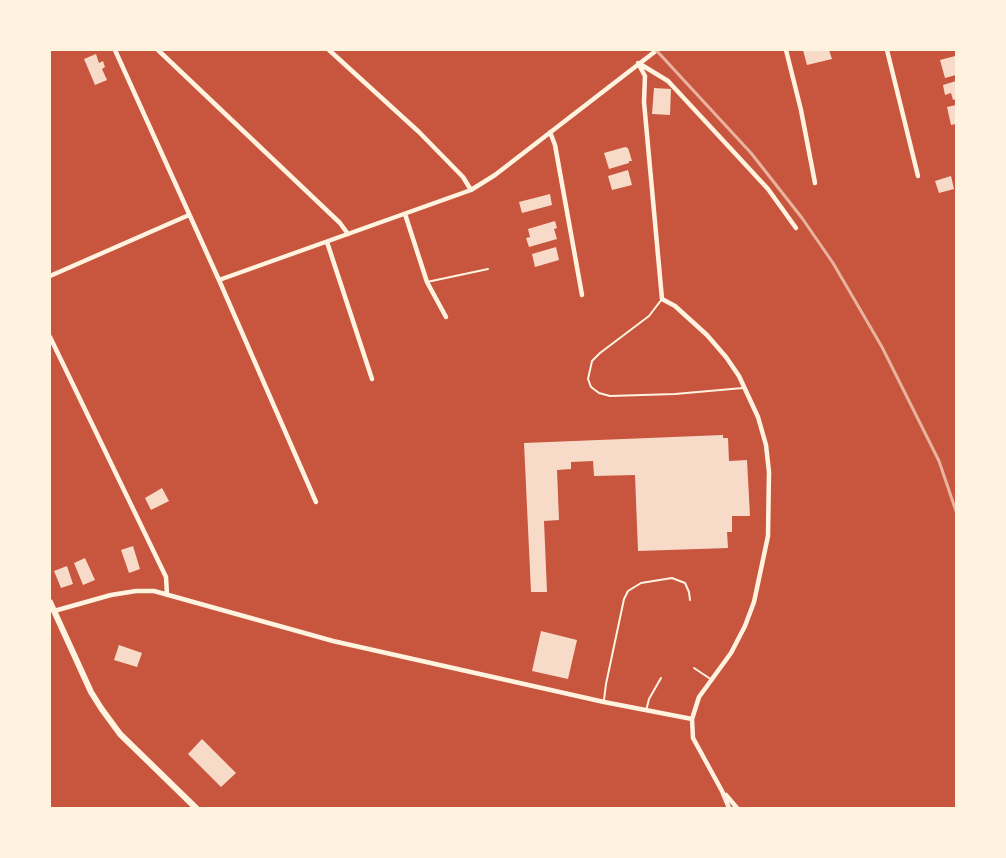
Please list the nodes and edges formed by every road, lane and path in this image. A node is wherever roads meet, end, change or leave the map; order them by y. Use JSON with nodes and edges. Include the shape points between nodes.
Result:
{"nodes":[{"id":1,"x":115,"y":50,"type":"edge"},
{"id":2,"x":158,"y":50,"type":"edge"},
{"id":3,"x":329,"y":50,"type":"edge"},
{"id":4,"x":657,"y":50,"type":"edge"},
{"id":5,"x":786,"y":50,"type":"edge"},
{"id":6,"x":887,"y":50,"type":"edge"},
{"id":7,"x":638,"y":63,"type":"junction"},
{"id":8,"x":550,"y":132,"type":"junction"},
{"id":9,"x":918,"y":176,"type":"dead end"},
{"id":10,"x":815,"y":183,"type":"dead end"},
{"id":11,"x":471,"y":190,"type":"junction"},
{"id":12,"x":405,"y":214,"type":"junction"},
{"id":13,"x":189,"y":215,"type":"junction"},
{"id":14,"x":796,"y":228,"type":"dead end"},
{"id":15,"x":348,"y":234,"type":"junction"},
{"id":16,"x":327,"y":242,"type":"junction"},
{"id":17,"x":488,"y":269,"type":"dead end"},
{"id":18,"x":50,"y":276,"type":"edge"},
{"id":19,"x":219,"y":280,"type":"junction"},
{"id":20,"x":427,"y":282,"type":"junction"},
{"id":21,"x":582,"y":295,"type":"dead end"},
{"id":22,"x":662,"y":299,"type":"junction"},
{"id":23,"x":446,"y":317,"type":"dead end"},
{"id":24,"x":50,"y":337,"type":"edge"},
{"id":25,"x":372,"y":379,"type":"dead end"},
{"id":26,"x":746,"y":388,"type":"junction"},
{"id":27,"x":316,"y":502,"type":"dead end"},
{"id":28,"x":167,"y":595,"type":"junction"},
{"id":29,"x":690,"y":600,"type":"dead end"},
{"id":30,"x":50,"y":602,"type":"edge"},
{"id":31,"x":54,"y":611,"type":"junction"},
{"id":32,"x":694,"y":668,"type":"dead end"},
{"id":33,"x":661,"y":678,"type":"dead end"},
{"id":34,"x":712,"y":680,"type":"junction"},
{"id":35,"x":604,"y":702,"type":"junction"},
{"id":36,"x":646,"y":711,"type":"junction"},
{"id":37,"x":692,"y":719,"type":"junction"},
{"id":38,"x":722,"y":791,"type":"junction"},
{"id":39,"x":196,"y":808,"type":"edge"},
{"id":40,"x":729,"y":808,"type":"edge"},
{"id":41,"x":737,"y":808,"type":"edge"}],
"edges":[{"from":1,"to":13,"type":"street"},
{"from":2,"to":15,"type":"street"},
{"from":3,"to":11,"type":"street","via":[[419,132]]},
{"from":4,"to":7,"type":"street"},
{"from":5,"to":10,"type":"street"},
{"from":6,"to":9,"type":"street"},
{"from":7,"to":8,"type":"street"},
{"from":7,"to":14,"type":"street","via":[[668,81],[768,189]]},
{"from":7,"to":22,"type":"street","via":[[645,76]]},
{"from":8,"to":11,"type":"street"},
{"from":8,"to":21,"type":"street"},
{"from":11,"to":12,"type":"street"},
{"from":12,"to":15,"type":"street"},
{"from":12,"to":20,"type":"street"},
{"from":13,"to":18,"type":"street"},
{"from":13,"to":19,"type":"street"},
{"from":15,"to":16,"type":"street"},
{"from":16,"to":19,"type":"street"},
{"from":16,"to":25,"type":"street"},
{"from":17,"to":20,"type":"lane"},
{"from":19,"to":27,"type":"street"},
{"from":20,"to":23,"type":"street"},
{"from":22,"to":26,"type":"street","via":[[707,335]]},
{"from":22,"to":26,"type":"lane","via":[[649,316],[592,361],[588,379],[591,387],[610,396]]},
{"from":24,"to":28,"type":"street","via":[[166,577]]},
{"from":26,"to":34,"type":"street","via":[[766,445],[770,472],[768,536],[748,618]]},
{"from":28,"to":31,"type":"street","via":[[136,591]]},
{"from":28,"to":35,"type":"street","via":[[333,641]]},
{"from":29,"to":35,"type":"lane","via":[[685,583],[672,578],[641,582],[628,591]]},
{"from":30,"to":31,"type":"street"},
{"from":31,"to":39,"type":"street","via":[[91,692],[112,724]]},
{"from":32,"to":34,"type":"lane"},
{"from":33,"to":36,"type":"lane"},
{"from":34,"to":37,"type":"street","via":[[699,697]]},
{"from":35,"to":36,"type":"street"},
{"from":36,"to":37,"type":"street"},
{"from":37,"to":38,"type":"street","via":[[693,738]]},
{"from":38,"to":40,"type":"street"},
{"from":38,"to":41,"type":"street"}]}
